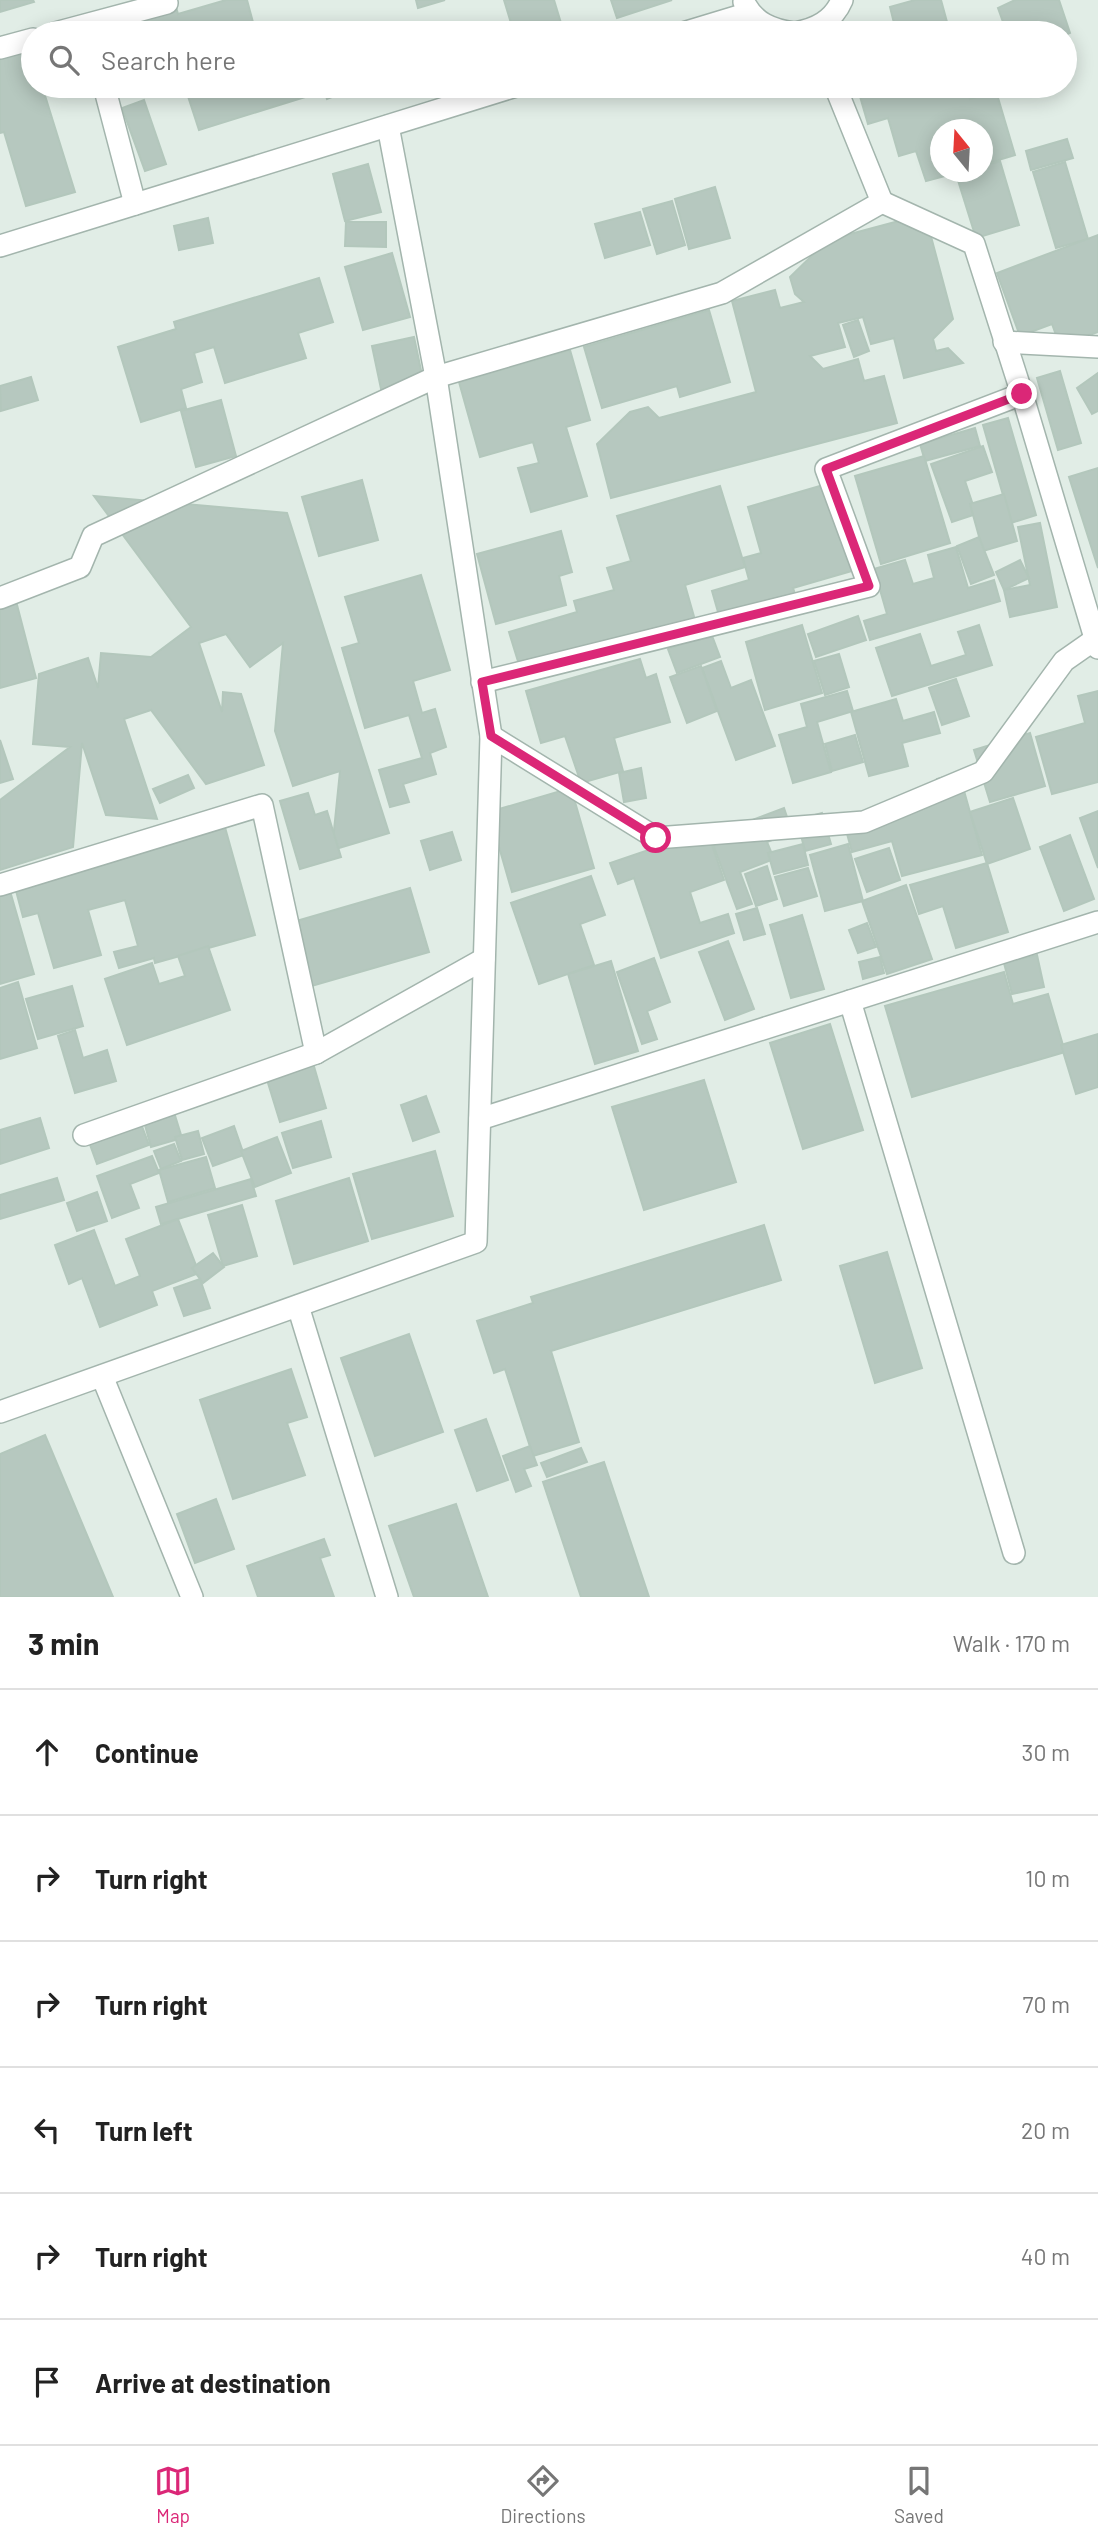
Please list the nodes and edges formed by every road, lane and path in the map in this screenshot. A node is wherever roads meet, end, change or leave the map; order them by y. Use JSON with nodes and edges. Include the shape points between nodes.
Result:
{"nodes":[{"id":1,"x":842,"y":0,"type":"edge"},
{"id":2,"x":169,"y":1,"type":"edge"},
{"id":3,"x":746,"y":6,"type":"edge"},
{"id":4,"x":112,"y":21,"type":"edge"},
{"id":5,"x":711,"y":21,"type":"edge"},
{"id":6,"x":762,"y":21,"type":"edge"},
{"id":7,"x":827,"y":21,"type":"edge"},
{"id":8,"x":21,"y":42,"type":"edge"},
{"id":9,"x":0,"y":48,"type":"edge"},
{"id":10,"x":107,"y":98,"type":"edge"},
{"id":11,"x":478,"y":98,"type":"edge"},
{"id":12,"x":840,"y":98,"type":"edge"},
{"id":13,"x":388,"y":126,"type":"junction"},
{"id":14,"x":882,"y":202,"type":"junction"},
{"id":15,"x":135,"y":204,"type":"junction"},
{"id":16,"x":0,"y":246,"type":"edge"},
{"id":17,"x":1004,"y":342,"type":"junction"},
{"id":18,"x":1098,"y":348,"type":"edge"},
{"id":19,"x":436,"y":377,"type":"junction"},
{"id":20,"x":1022,"y":394,"type":"junction"},
{"id":21,"x":0,"y":598,"type":"edge"},
{"id":22,"x":1096,"y":644,"type":"edge"},
{"id":23,"x":482,"y":682,"type":"junction"},
{"id":24,"x":491,"y":736,"type":"junction"},
{"id":25,"x":0,"y":885,"type":"edge"},
{"id":26,"x":1098,"y":922,"type":"edge"},
{"id":27,"x":484,"y":959,"type":"junction"},
{"id":28,"x":849,"y":1001,"type":"junction"},
{"id":29,"x":316,"y":1053,"type":"junction"},
{"id":30,"x":480,"y":1119,"type":"junction"},
{"id":31,"x":84,"y":1135,"type":"dead end"},
{"id":32,"x":298,"y":1306,"type":"junction"},
{"id":33,"x":102,"y":1376,"type":"junction"},
{"id":34,"x":0,"y":1412,"type":"edge"},
{"id":35,"x":1014,"y":1553,"type":"dead end"},
{"id":36,"x":192,"y":1597,"type":"edge"},
{"id":37,"x":387,"y":1597,"type":"edge"}],
"edges":[{"from":1,"to":7,"type":"street"},
{"from":2,"to":4,"type":"street"},
{"from":3,"to":5,"type":"street"},
{"from":3,"to":6,"type":"street"},
{"from":8,"to":9,"type":"street"},
{"from":10,"to":15,"type":"street"},
{"from":11,"to":13,"type":"street"},
{"from":12,"to":14,"type":"street"},
{"from":13,"to":15,"type":"street"},
{"from":13,"to":19,"type":"street"},
{"from":14,"to":17,"type":"street","via":[[974,244]]},
{"from":14,"to":19,"type":"street","via":[[722,293]]},
{"from":15,"to":16,"type":"street"},
{"from":17,"to":18,"type":"street"},
{"from":17,"to":20,"type":"street"},
{"from":19,"to":21,"type":"street","via":[[93,536],[80,567]]},
{"from":19,"to":23,"type":"street"},
{"from":20,"to":22,"type":"street"},
{"from":20,"to":23,"type":"street","via":[[826,469],[869,586]]},
{"from":22,"to":24,"type":"street","via":[[1064,661],[983,772],[864,822],[656,838]]},
{"from":23,"to":24,"type":"street"},
{"from":24,"to":27,"type":"street"},
{"from":25,"to":29,"type":"street","via":[[262,805]]},
{"from":26,"to":28,"type":"street"},
{"from":27,"to":29,"type":"street"},
{"from":27,"to":30,"type":"street"},
{"from":28,"to":30,"type":"street"},
{"from":28,"to":35,"type":"street"},
{"from":29,"to":31,"type":"street"},
{"from":30,"to":32,"type":"street","via":[[476,1242]]},
{"from":32,"to":33,"type":"street"},
{"from":32,"to":37,"type":"street"},
{"from":33,"to":34,"type":"street"},
{"from":33,"to":36,"type":"street"}]}
